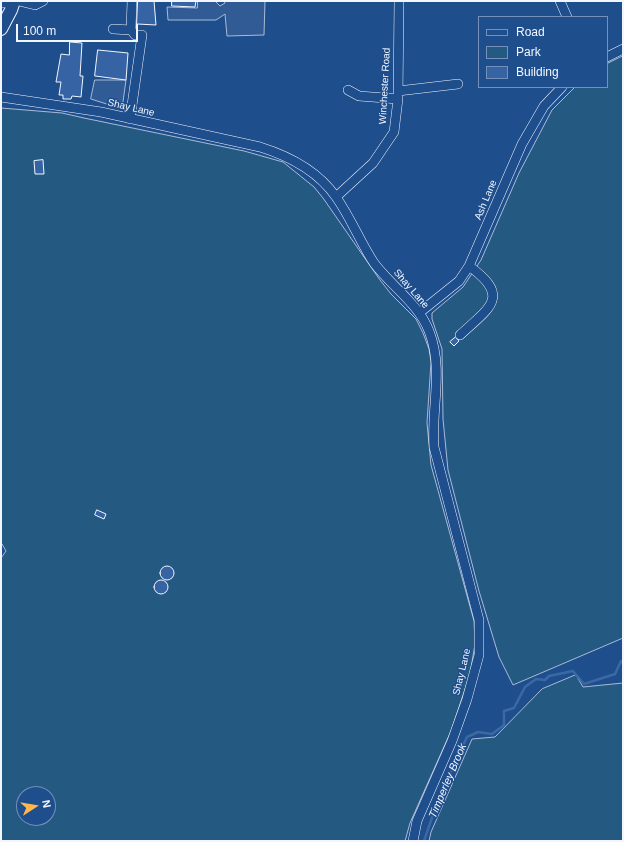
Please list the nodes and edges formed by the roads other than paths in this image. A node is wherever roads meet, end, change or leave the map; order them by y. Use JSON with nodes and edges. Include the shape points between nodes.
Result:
{"nodes":[{"id":1,"x":43,"y":1,"type":"edge"},
{"id":2,"x":132,"y":1,"type":"edge"},
{"id":3,"x":400,"y":1,"type":"edge"},
{"id":4,"x":560,"y":1,"type":"edge"},
{"id":5,"x":15,"y":2,"type":"edge"},
{"id":6,"x":1,"y":3,"type":"edge"},
{"id":7,"x":568,"y":16,"type":"edge"},
{"id":8,"x":1,"y":29,"type":"edge"},
{"id":9,"x":113,"y":29,"type":"dead end"},
{"id":10,"x":131,"y":30,"type":"junction"},
{"id":11,"x":623,"y":49,"type":"edge"},
{"id":12,"x":608,"y":56,"type":"edge"},
{"id":13,"x":458,"y":84,"type":"dead end"},
{"id":14,"x":561,"y":88,"type":"edge"},
{"id":15,"x":348,"y":90,"type":"dead end"},
{"id":16,"x":398,"y":95,"type":"junction"},
{"id":17,"x":1,"y":97,"type":"edge"},
{"id":18,"x":130,"y":119,"type":"junction"},
{"id":19,"x":336,"y":197,"type":"junction"},
{"id":20,"x":470,"y":266,"type":"junction"},
{"id":21,"x":419,"y":313,"type":"junction"},
{"id":22,"x":460,"y":335,"type":"dead end"},
{"id":23,"x":413,"y":841,"type":"edge"}],
"edges":[{"from":1,"to":5,"type":"street","via":[[35,5]]},
{"from":2,"to":10,"type":"street"},
{"from":3,"to":16,"type":"street","name":"Winchester Road"},
{"from":4,"to":7,"type":"street"},
{"from":5,"to":6,"type":"street"},
{"from":5,"to":8,"type":"main road"},
{"from":9,"to":10,"type":"street"},
{"from":10,"to":18,"type":"street","via":[[135,35],[142,35]]},
{"from":11,"to":12,"type":"street"},
{"from":13,"to":16,"type":"street"},
{"from":14,"to":20,"type":"street","name":"Ash Lane","via":[[544,106],[526,137]]},
{"from":15,"to":16,"type":"street","via":[[359,96]]},
{"from":16,"to":19,"type":"street","name":"Winchester Road","via":[[394,132],[373,163]]},
{"from":17,"to":18,"type":"street","name":"Shay Lane","via":[[101,112]]},
{"from":18,"to":19,"type":"street","name":"Shay Lane","via":[[260,147],[285,155],[315,175]]},
{"from":19,"to":21,"type":"street","name":"Shay Lane","via":[[374,263]]},
{"from":20,"to":21,"type":"street","name":"Ash Lane","via":[[459,281]]},
{"from":20,"to":22,"type":"street","via":[[485,277],[490,285],[493,301],[489,308]]},
{"from":21,"to":23,"type":"street","name":"Shay Lane","via":[[429,330],[437,360],[438,390],[433,426],[434,447],[479,620],[479,655],[467,699],[417,821]]}]}
